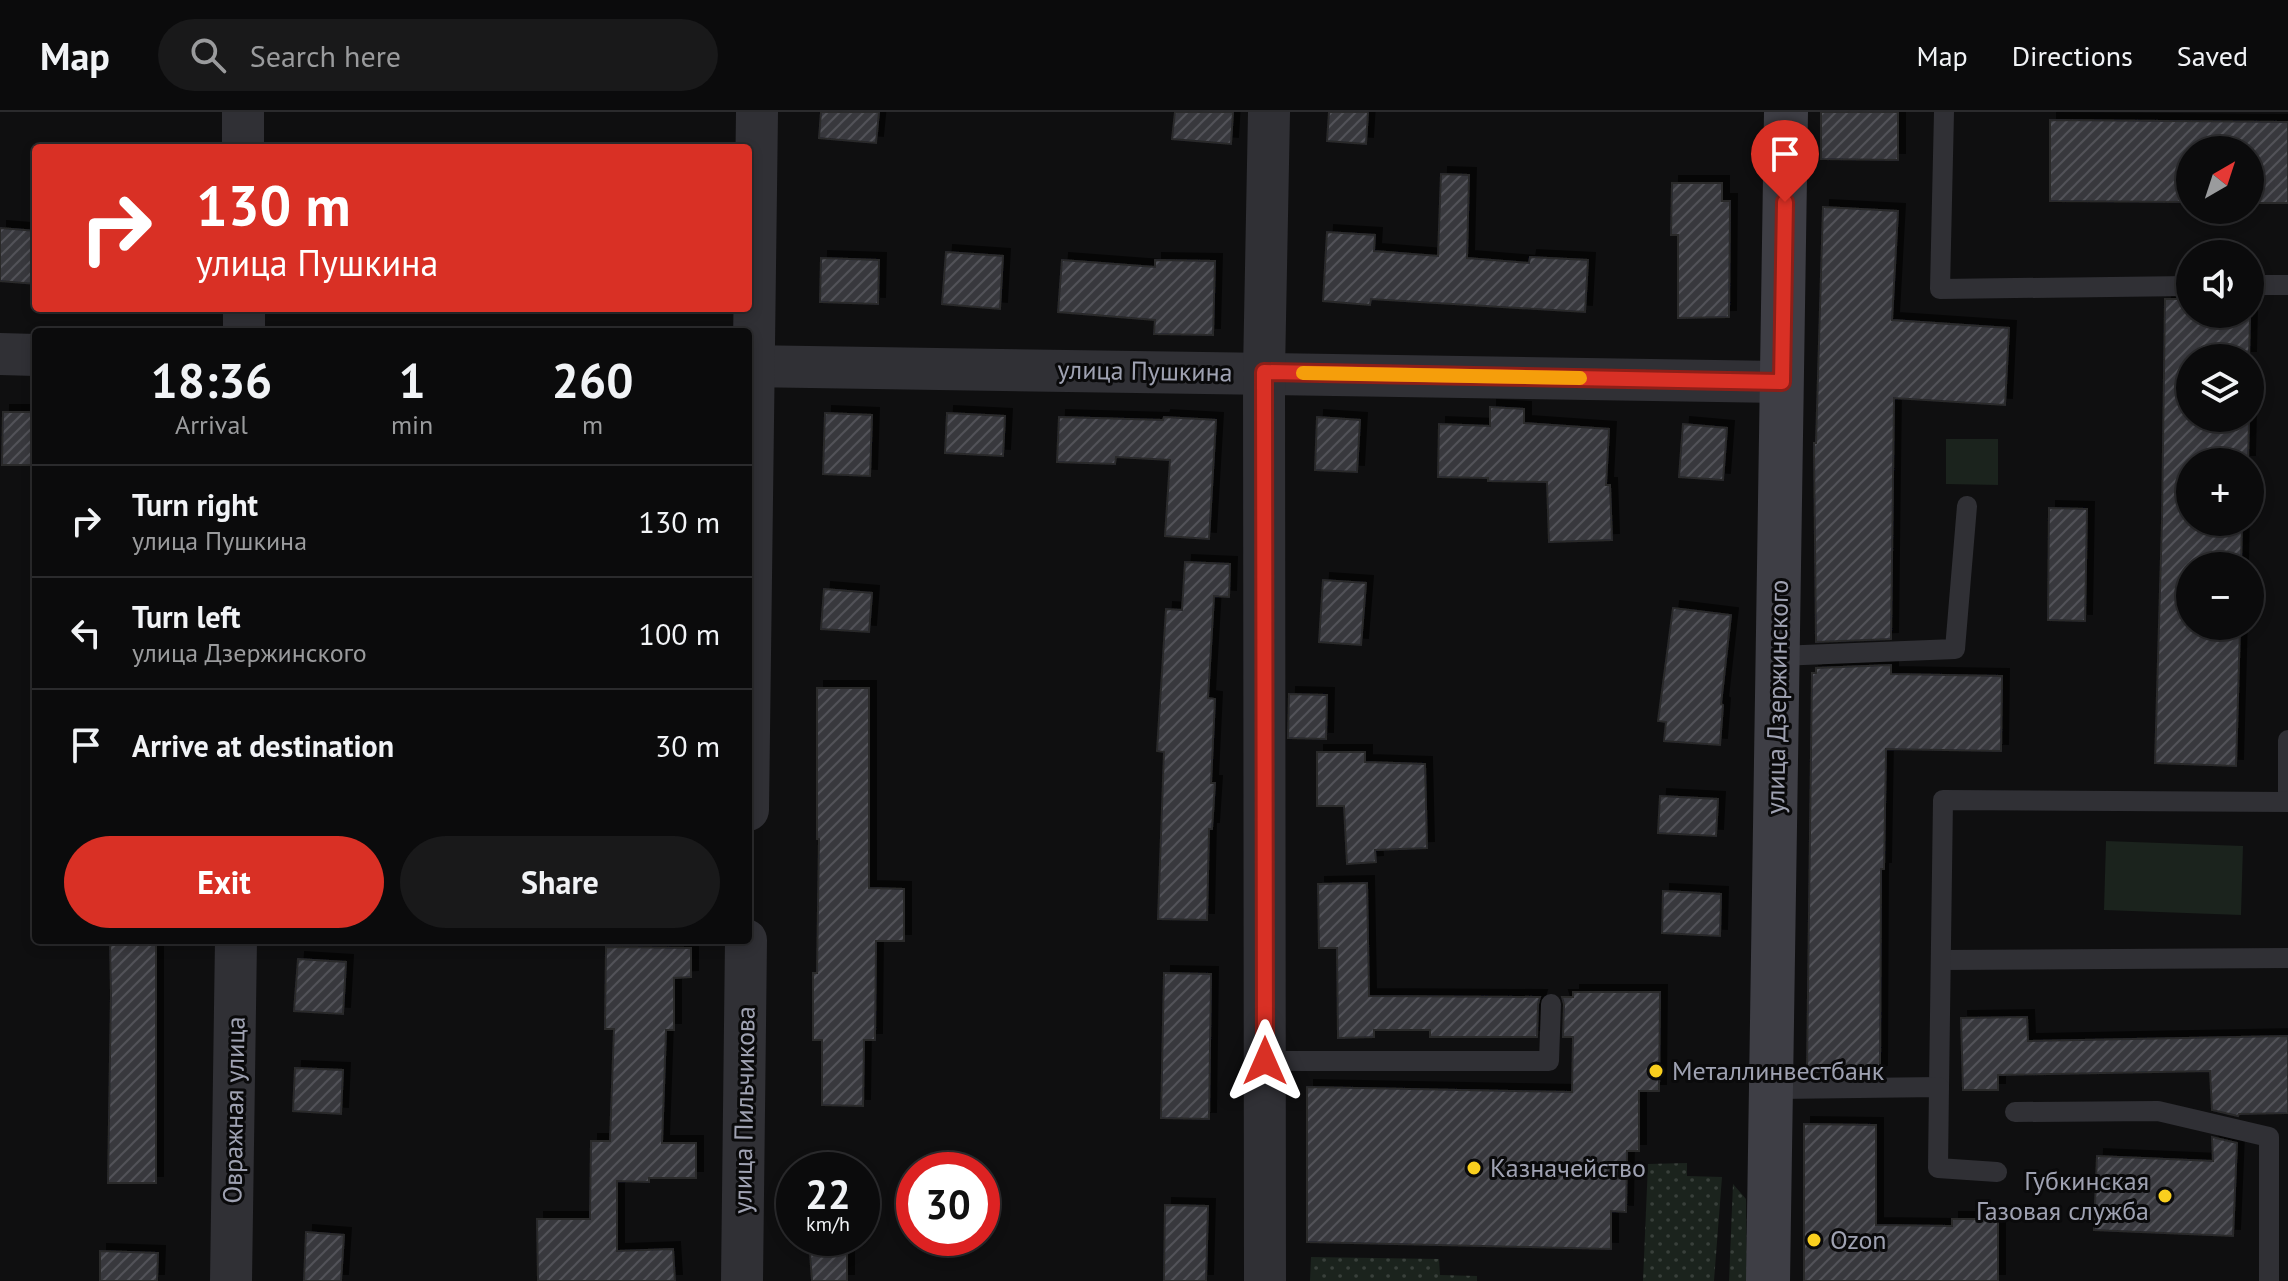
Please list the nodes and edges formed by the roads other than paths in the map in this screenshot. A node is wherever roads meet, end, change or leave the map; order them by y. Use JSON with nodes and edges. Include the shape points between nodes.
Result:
{"nodes":[{"id":1,"x":243,"y":112,"type":"edge"},
{"id":2,"x":757,"y":112,"type":"edge"},
{"id":3,"x":1269,"y":112,"type":"edge"},
{"id":4,"x":1786,"y":112,"type":"edge"},
{"id":5,"x":1944,"y":112,"type":"edge"},
{"id":6,"x":243,"y":144,"type":"edge"},
{"id":7,"x":2264,"y":285,"type":"edge"},
{"id":8,"x":2288,"y":285,"type":"edge"},
{"id":9,"x":2176,"y":286,"type":"edge"},
{"id":10,"x":752,"y":328,"type":"edge"},
{"id":11,"x":0,"y":354,"type":"edge"},
{"id":12,"x":32,"y":355,"type":"edge"},
{"id":13,"x":752,"y":366,"type":"edge"},
{"id":14,"x":1264,"y":372,"type":"junction"},
{"id":15,"x":1782,"y":382,"type":"junction"},
{"id":16,"x":1967,"y":506,"type":"dead end"},
{"id":17,"x":1778,"y":656,"type":"junction"},
{"id":18,"x":2288,"y":740,"type":"edge"},
{"id":19,"x":2288,"y":802,"type":"edge"},
{"id":20,"x":236,"y":944,"type":"edge"},
{"id":21,"x":746,"y":944,"type":"edge"},
{"id":22,"x":2288,"y":958,"type":"edge"},
{"id":23,"x":1941,"y":960,"type":"junction"},
{"id":24,"x":1551,"y":1004,"type":"dead end"},
{"id":25,"x":1265,"y":1061,"type":"junction"},
{"id":26,"x":1939,"y":1087,"type":"junction"},
{"id":27,"x":1771,"y":1089,"type":"junction"},
{"id":28,"x":2015,"y":1112,"type":"dead end"},
{"id":29,"x":1997,"y":1172,"type":"dead end"},
{"id":30,"x":231,"y":1281,"type":"edge"},
{"id":31,"x":742,"y":1281,"type":"edge"},
{"id":32,"x":1265,"y":1281,"type":"edge"},
{"id":33,"x":1768,"y":1281,"type":"edge"},
{"id":34,"x":2269,"y":1281,"type":"edge"}],
"edges":[{"from":1,"to":6,"type":"street"},
{"from":2,"to":10,"type":"street"},
{"from":3,"to":14,"type":"street"},
{"from":4,"to":15,"type":"main road","name":"улица Дзержинского"},
{"from":5,"to":9,"type":"lane","via":[[1940,289]]},
{"from":7,"to":8,"type":"lane"},
{"from":11,"to":12,"type":"street"},
{"from":13,"to":14,"type":"street","name":"улица Пушкина"},
{"from":14,"to":15,"type":"street","name":"улица Пушкина"},
{"from":14,"to":25,"type":"street"},
{"from":15,"to":17,"type":"main road","name":"улица Дзержинского"},
{"from":16,"to":17,"type":"lane","via":[[1955,649]]},
{"from":17,"to":27,"type":"main road","name":"улица Дзержинского"},
{"from":18,"to":19,"type":"lane"},
{"from":19,"to":23,"type":"lane","via":[[1943,800]]},
{"from":20,"to":30,"type":"street","name":"Овражная улица"},
{"from":21,"to":31,"type":"street","name":"улица Пильчикова"},
{"from":22,"to":23,"type":"lane"},
{"from":23,"to":26,"type":"lane"},
{"from":24,"to":25,"type":"lane","via":[[1549,1061]]},
{"from":25,"to":32,"type":"street"},
{"from":26,"to":27,"type":"lane"},
{"from":26,"to":29,"type":"lane","via":[[1938,1168]]},
{"from":27,"to":33,"type":"main road","name":"улица Дзержинского"},
{"from":28,"to":34,"type":"lane","via":[[2158,1111],[2269,1137]]}]}
